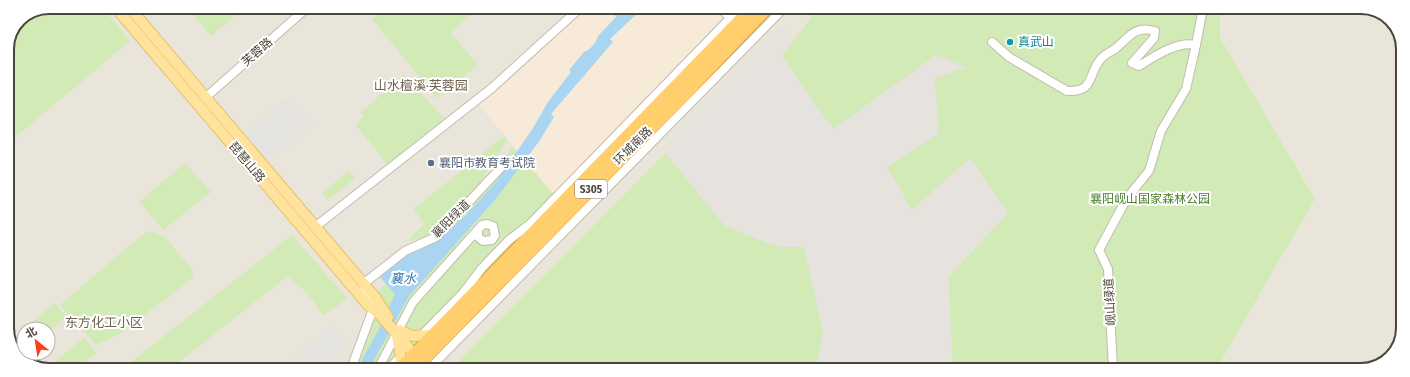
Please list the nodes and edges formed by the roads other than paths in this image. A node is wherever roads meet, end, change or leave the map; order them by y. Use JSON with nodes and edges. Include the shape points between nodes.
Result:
{"nodes":[{"id":1,"x":121,"y":14,"type":"edge"},
{"id":2,"x":135,"y":14,"type":"edge"},
{"id":3,"x":300,"y":14,"type":"edge"},
{"id":4,"x":573,"y":14,"type":"edge"},
{"id":5,"x":726,"y":14,"type":"edge"},
{"id":6,"x":740,"y":14,"type":"edge"},
{"id":7,"x":749,"y":14,"type":"edge"},
{"id":8,"x":759,"y":14,"type":"edge"},
{"id":9,"x":771,"y":14,"type":"edge"},
{"id":10,"x":1202,"y":14,"type":"edge"},
{"id":11,"x":740,"y":29,"type":"junction"},
{"id":12,"x":992,"y":42,"type":"dead end"},
{"id":13,"x":1196,"y":44,"type":"junction"},
{"id":14,"x":205,"y":98,"type":"junction"},
{"id":15,"x":508,"y":160,"type":"dead end"},
{"id":16,"x":315,"y":227,"type":"junction"},
{"id":17,"x":478,"y":231,"type":"dead end"},
{"id":18,"x":363,"y":284,"type":"junction"},
{"id":19,"x":379,"y":313,"type":"junction"},
{"id":20,"x":398,"y":332,"type":"junction"},
{"id":21,"x":427,"y":335,"type":"junction"},
{"id":22,"x":423,"y":362,"type":"edge"},
{"id":23,"x":354,"y":363,"type":"edge"},
{"id":24,"x":381,"y":363,"type":"edge"},
{"id":25,"x":400,"y":363,"type":"edge"},
{"id":26,"x":1113,"y":363,"type":"edge"}],
"edges":[{"from":1,"to":19,"type":"main road","name":"琵琶山路"},
{"from":2,"to":14,"type":"main road","name":"琵琶山路"},
{"from":3,"to":14,"type":"street","name":"芙蓉路"},
{"from":4,"to":16,"type":"street","via":[[492,88]]},
{"from":5,"to":11,"type":"street"},
{"from":6,"to":11,"type":"street"},
{"from":7,"to":11,"type":"highway","name":"环城南路","number":"S305"},
{"from":8,"to":11,"type":"highway","name":"环城南路","number":"S305"},
{"from":9,"to":11,"type":"street"},
{"from":10,"to":13,"type":"street"},
{"from":11,"to":21,"type":"highway","name":"环城南路","number":"S305"},
{"from":11,"to":22,"type":"highway","name":"环城南路","number":"S305"},
{"from":12,"to":13,"type":"street","via":[[1009,57],[1067,91],[1078,92],[1088,85],[1100,60],[1132,31],[1154,31],[1154,38],[1132,63],[1139,66],[1165,51],[1188,43]]},
{"from":13,"to":26,"type":"street","name":"岘山绿道","via":[[1186,89],[1161,131],[1149,171],[1127,198],[1099,250],[1108,270]]},
{"from":14,"to":16,"type":"main road","name":"琵琶山路"},
{"from":15,"to":18,"type":"street","name":"襄阳绿道","via":[[436,237],[405,251]]},
{"from":16,"to":18,"type":"main road","name":"琵琶山路"},
{"from":17,"to":20,"type":"street","via":[[478,237],[483,241],[489,242],[494,238],[494,229],[484,224],[413,302]]},
{"from":18,"to":19,"type":"main road","name":"琵琶山路"},
{"from":19,"to":20,"type":"main road"},
{"from":19,"to":23,"type":"street"},
{"from":20,"to":21,"type":"main road"},
{"from":20,"to":22,"type":"main road"},
{"from":20,"to":24,"type":"street"},
{"from":20,"to":25,"type":"main road"},
{"from":21,"to":22,"type":"highway","name":"环城南路","number":"S305"}]}
